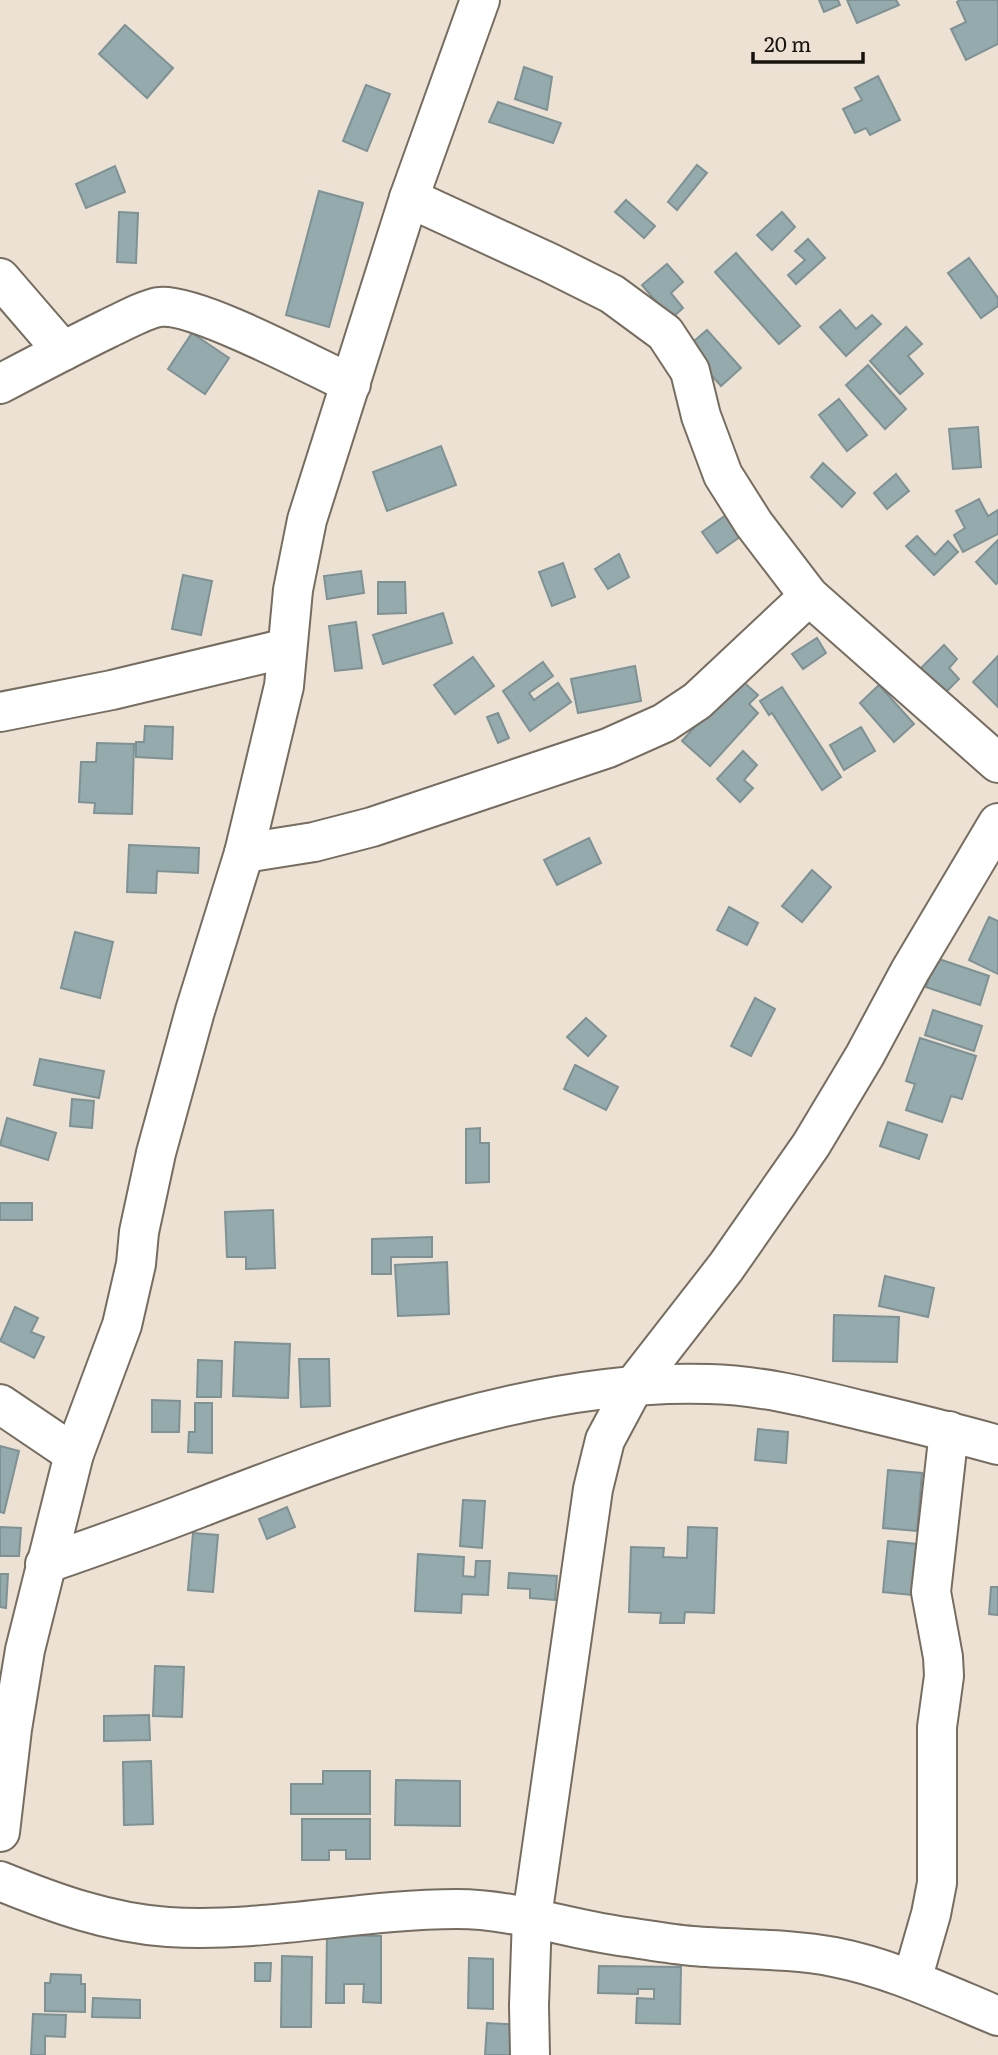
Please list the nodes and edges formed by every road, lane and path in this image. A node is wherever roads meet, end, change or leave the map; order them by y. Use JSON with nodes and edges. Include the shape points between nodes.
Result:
{"nodes":[{"id":1,"x":480,"y":0,"type":"edge"},
{"id":2,"x":409,"y":198,"type":"junction"},
{"id":3,"x":0,"y":278,"type":"edge"},
{"id":4,"x":63,"y":351,"type":"junction"},
{"id":5,"x":0,"y":384,"type":"edge"},
{"id":6,"x":351,"y":384,"type":"junction"},
{"id":7,"x":809,"y":596,"type":"junction"},
{"id":8,"x":287,"y":648,"type":"junction"},
{"id":9,"x":0,"y":712,"type":"edge"},
{"id":10,"x":998,"y":763,"type":"edge"},
{"id":11,"x":998,"y":823,"type":"edge"},
{"id":12,"x":244,"y":853,"type":"junction"},
{"id":13,"x":679,"y":1330,"type":"junction"},
{"id":14,"x":635,"y":1384,"type":"junction"},
{"id":15,"x":712,"y":1384,"type":"junction"},
{"id":16,"x":0,"y":1404,"type":"edge"},
{"id":17,"x":949,"y":1431,"type":"junction"},
{"id":18,"x":998,"y":1445,"type":"edge"},
{"id":19,"x":74,"y":1454,"type":"junction"},
{"id":20,"x":45,"y":1564,"type":"junction"},
{"id":21,"x":0,"y":1832,"type":"edge"},
{"id":22,"x":0,"y":1881,"type":"edge"},
{"id":23,"x":532,"y":1917,"type":"junction"},
{"id":24,"x":912,"y":1980,"type":"junction"},
{"id":25,"x":998,"y":2016,"type":"edge"},
{"id":26,"x":530,"y":2055,"type":"edge"}],
"edges":[{"from":1,"to":2,"type":"street"},
{"from":2,"to":6,"type":"street"},
{"from":2,"to":7,"type":"street","via":[[612,295],[665,333],[690,371],[723,475]]},
{"from":3,"to":4,"type":"street"},
{"from":4,"to":5,"type":"street"},
{"from":4,"to":6,"type":"street","via":[[159,307],[181,309],[226,325]]},
{"from":6,"to":8,"type":"street","via":[[307,520]]},
{"from":7,"to":10,"type":"street"},
{"from":7,"to":12,"type":"street","via":[[697,701],[664,723],[608,748],[372,827]]},
{"from":8,"to":9,"type":"street"},
{"from":8,"to":12,"type":"street","via":[[284,686]]},
{"from":11,"to":13,"type":"street","via":[[811,1145]]},
{"from":12,"to":19,"type":"street","via":[[156,1153],[122,1325]]},
{"from":13,"to":14,"type":"street"},
{"from":13,"to":15,"type":"street","via":[[691,1368]]},
{"from":14,"to":15,"type":"street"},
{"from":14,"to":20,"type":"street","via":[[446,1422],[329,1458]]},
{"from":14,"to":23,"type":"street","via":[[605,1440],[593,1489]]},
{"from":15,"to":17,"type":"street","via":[[820,1400]]},
{"from":16,"to":19,"type":"street"},
{"from":17,"to":18,"type":"street"},
{"from":17,"to":24,"type":"street","via":[[931,1592],[944,1666],[937,1727],[937,1883]]},
{"from":19,"to":20,"type":"street"},
{"from":20,"to":21,"type":"street","via":[[23,1663]]},
{"from":22,"to":23,"type":"street","via":[[104,1917],[166,1926],[239,1926],[369,1912],[458,1909]]},
{"from":23,"to":24,"type":"street","via":[[690,1946],[833,1957]]},
{"from":23,"to":26,"type":"street"},
{"from":24,"to":25,"type":"street"}]}
